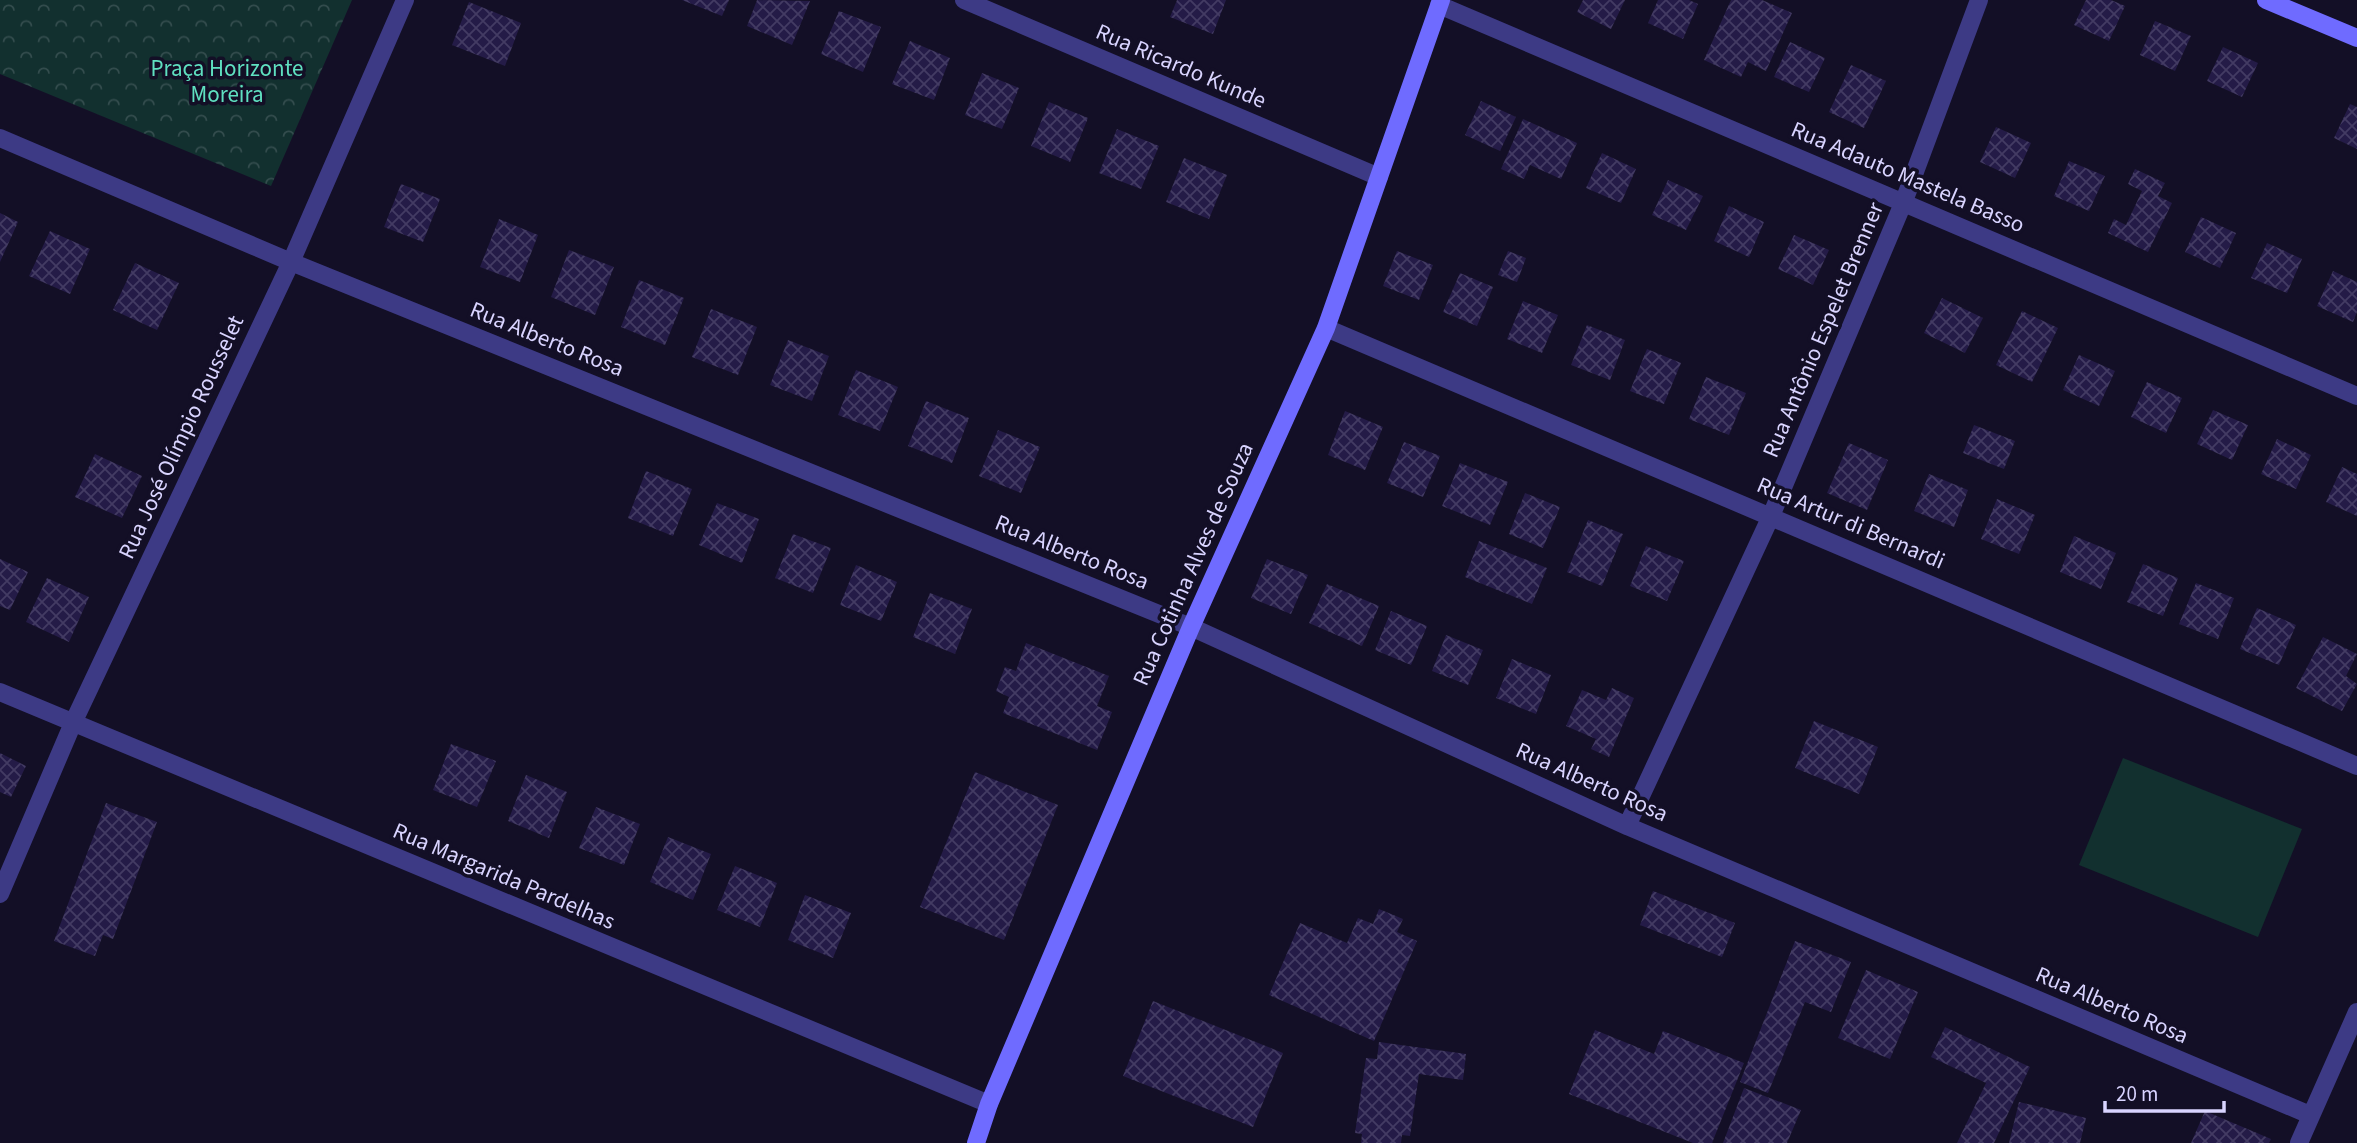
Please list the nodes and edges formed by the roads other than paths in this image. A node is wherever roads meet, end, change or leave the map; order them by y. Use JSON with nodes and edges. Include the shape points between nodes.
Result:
{"nodes":[{"id":1,"x":405,"y":0,"type":"edge"},
{"id":2,"x":964,"y":0,"type":"edge"},
{"id":3,"x":1979,"y":0,"type":"edge"},
{"id":4,"x":2266,"y":0,"type":"edge"},
{"id":5,"x":1440,"y":3,"type":"edge"},
{"id":6,"x":2357,"y":38,"type":"edge"},
{"id":7,"x":0,"y":138,"type":"edge"},
{"id":8,"x":1379,"y":177,"type":"junction"},
{"id":9,"x":1904,"y":201,"type":"junction"},
{"id":10,"x":291,"y":262,"type":"junction"},
{"id":11,"x":1326,"y":328,"type":"junction"},
{"id":12,"x":2357,"y":396,"type":"edge"},
{"id":13,"x":1772,"y":516,"type":"junction"},
{"id":14,"x":1191,"y":627,"type":"junction"},
{"id":15,"x":0,"y":692,"type":"edge"},
{"id":16,"x":73,"y":723,"type":"junction"},
{"id":17,"x":2357,"y":766,"type":"edge"},
{"id":18,"x":1628,"y":826,"type":"junction"},
{"id":19,"x":0,"y":894,"type":"edge"},
{"id":20,"x":2357,"y":1012,"type":"edge"},
{"id":21,"x":989,"y":1104,"type":"junction"},
{"id":22,"x":2311,"y":1115,"type":"junction"},
{"id":23,"x":976,"y":1143,"type":"edge"},
{"id":24,"x":2299,"y":1143,"type":"edge"}],
"edges":[{"from":1,"to":10,"type":"street","name":"Rua José Olímpio Rousselet"},
{"from":2,"to":8,"type":"street","name":"Rua Ricardo Kunde"},
{"from":3,"to":9,"type":"street","name":"Rua Antônio Espelet Brenner"},
{"from":4,"to":6,"type":"street"},
{"from":5,"to":8,"type":"street","name":"Rua Cotinha Alves de Souza"},
{"from":5,"to":9,"type":"street","name":"Rua Adauto Mastela Basso"},
{"from":7,"to":10,"type":"street","name":"Rua Alberto Rosa"},
{"from":8,"to":11,"type":"street","name":"Rua Cotinha Alves de Souza"},
{"from":9,"to":12,"type":"street","name":"Rua Adauto Mastela Basso"},
{"from":9,"to":13,"type":"street","name":"Rua Antônio Espelet Brenner"},
{"from":10,"to":14,"type":"street","name":"Rua Alberto Rosa"},
{"from":10,"to":16,"type":"street","name":"Rua José Olímpio Rousselet"},
{"from":11,"to":13,"type":"street","name":"Rua Artur di Bernardi"},
{"from":11,"to":14,"type":"street","name":"Rua Cotinha Alves de Souza"},
{"from":13,"to":17,"type":"street","name":"Rua Artur di Bernardi"},
{"from":13,"to":18,"type":"street","name":"Rua Antônio Espelet Brenner"},
{"from":14,"to":18,"type":"street","name":"Rua Alberto Rosa"},
{"from":14,"to":21,"type":"street","name":"Rua Cotinha Alves de Souza"},
{"from":15,"to":16,"type":"street","name":"Rua Margarida Pardelhas"},
{"from":16,"to":19,"type":"street","name":"Rua José Olímpio Rousselet"},
{"from":16,"to":21,"type":"street","name":"Rua Margarida Pardelhas"},
{"from":18,"to":22,"type":"street","name":"Rua Alberto Rosa"},
{"from":20,"to":22,"type":"street"},
{"from":21,"to":23,"type":"street","name":"Rua Cotinha Alves de Souza"},
{"from":22,"to":24,"type":"street"}]}
